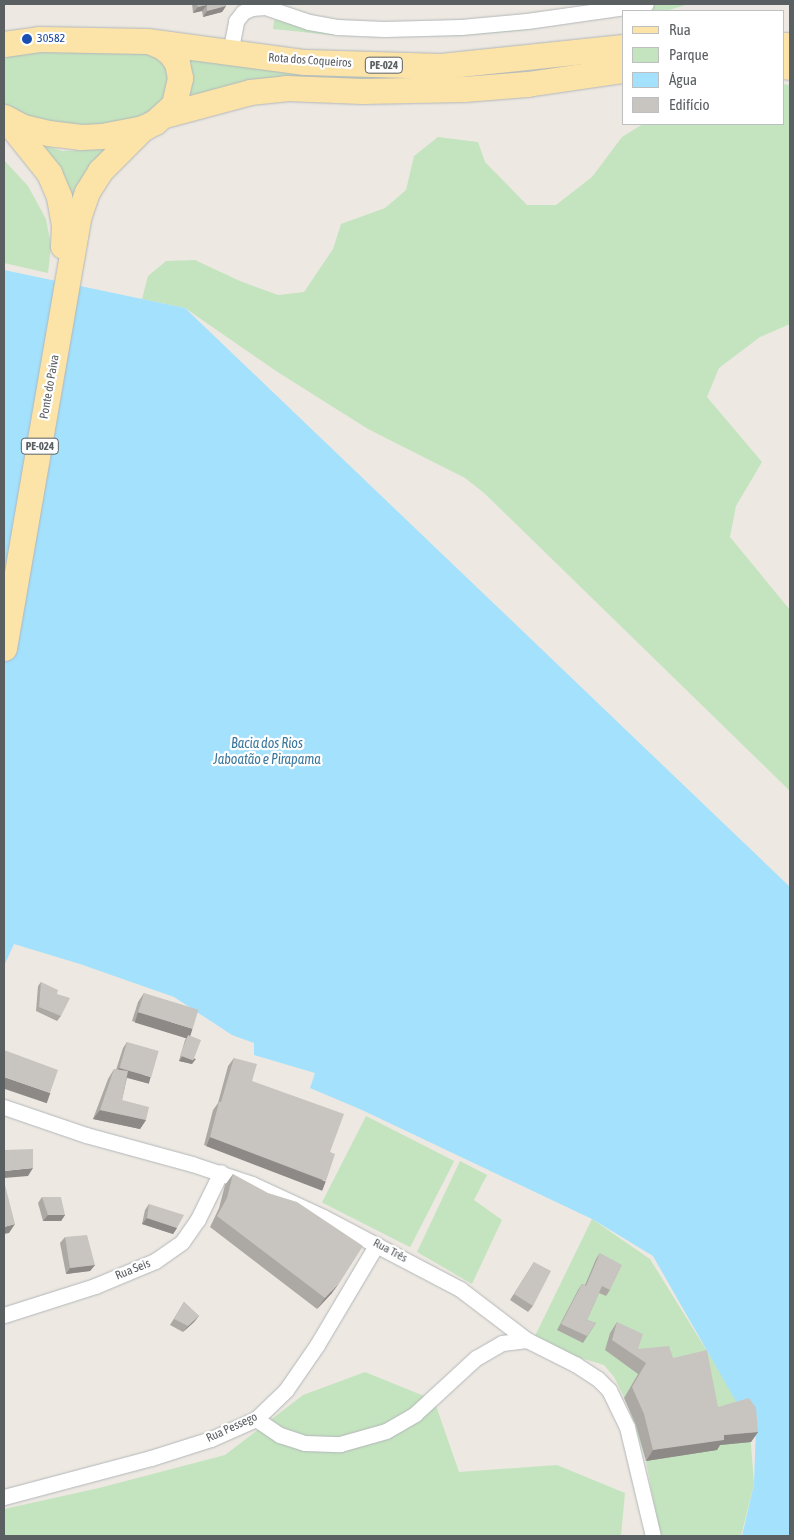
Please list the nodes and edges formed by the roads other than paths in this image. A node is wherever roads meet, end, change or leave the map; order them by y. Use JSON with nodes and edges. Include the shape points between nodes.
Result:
{"nodes":[{"id":1,"x":646,"y":4,"type":"edge"},
{"id":2,"x":147,"y":40,"type":"junction"},
{"id":3,"x":4,"y":44,"type":"edge"},
{"id":4,"x":622,"y":47,"type":"edge"},
{"id":5,"x":230,"y":53,"type":"junction"},
{"id":6,"x":622,"y":70,"type":"edge"},
{"id":7,"x":165,"y":115,"type":"junction"},
{"id":8,"x":4,"y":117,"type":"edge"},
{"id":9,"x":143,"y":128,"type":"junction"},
{"id":10,"x":69,"y":243,"type":"junction"},
{"id":11,"x":4,"y":601,"type":"edge"},
{"id":12,"x":4,"y":648,"type":"edge"},
{"id":13,"x":4,"y":1106,"type":"edge"},
{"id":14,"x":221,"y":1172,"type":"junction"},
{"id":15,"x":377,"y":1244,"type":"junction"},
{"id":16,"x":4,"y":1315,"type":"edge"},
{"id":17,"x":527,"y":1340,"type":"junction"},
{"id":18,"x":256,"y":1419,"type":"junction"},
{"id":19,"x":4,"y":1497,"type":"edge"},
{"id":20,"x":653,"y":1536,"type":"edge"}],
"edges":[{"from":1,"to":5,"type":"street","via":[[527,21],[384,29],[337,27],[309,22],[265,7],[252,8],[243,12],[236,21]]},
{"from":2,"to":3,"type":"main road","name":"Rota dos Coqueiros","number":"PE-024","via":[[39,39]]},
{"from":2,"to":5,"type":"main road","name":"Rota dos Coqueiros","number":"PE-024"},
{"from":2,"to":7,"type":"main road","number":"PE-024","via":[[163,47],[177,64],[179,91]]},
{"from":4,"to":5,"type":"main road","name":"Rota dos Coqueiros","number":"PE-024","via":[[442,66],[305,62]]},
{"from":6,"to":7,"type":"main road","number":"PE-024","via":[[527,84],[464,89],[277,89],[250,92]]},
{"from":7,"to":9,"type":"main road","number":"PE-024"},
{"from":8,"to":9,"type":"main road","number":"PE-024","via":[[23,127],[65,136],[102,136]]},
{"from":8,"to":10,"type":"main road","number":"PE-024","via":[[49,173],[59,197]]},
{"from":9,"to":10,"type":"main road","number":"PE-024","via":[[118,150],[96,178]]},
{"from":10,"to":11,"type":"main road","name":"Ponte do Paiva","number":"PE-024"},
{"from":10,"to":12,"type":"main road","name":"Ponte do Paiva","number":"PE-024"},
{"from":13,"to":14,"type":"street","name":"Rua Três","via":[[86,1135]]},
{"from":14,"to":15,"type":"street","name":"Rua Três"},
{"from":14,"to":16,"type":"street","name":"Rua Seis","via":[[198,1219],[182,1242],[155,1261],[94,1286]]},
{"from":15,"to":17,"type":"street","name":"Rua Três","via":[[460,1290]]},
{"from":15,"to":18,"type":"street","name":"Rua Pessego","via":[[317,1346],[286,1390]]},
{"from":17,"to":18,"type":"street","via":[[502,1344],[476,1358],[415,1414],[386,1431],[340,1444],[305,1443],[280,1435]]},
{"from":17,"to":20,"type":"street","name":"Rua Três","via":[[575,1364],[609,1390],[627,1428]]},
{"from":18,"to":19,"type":"street","name":"Rua Pessego","via":[[211,1439],[151,1458]]}]}
